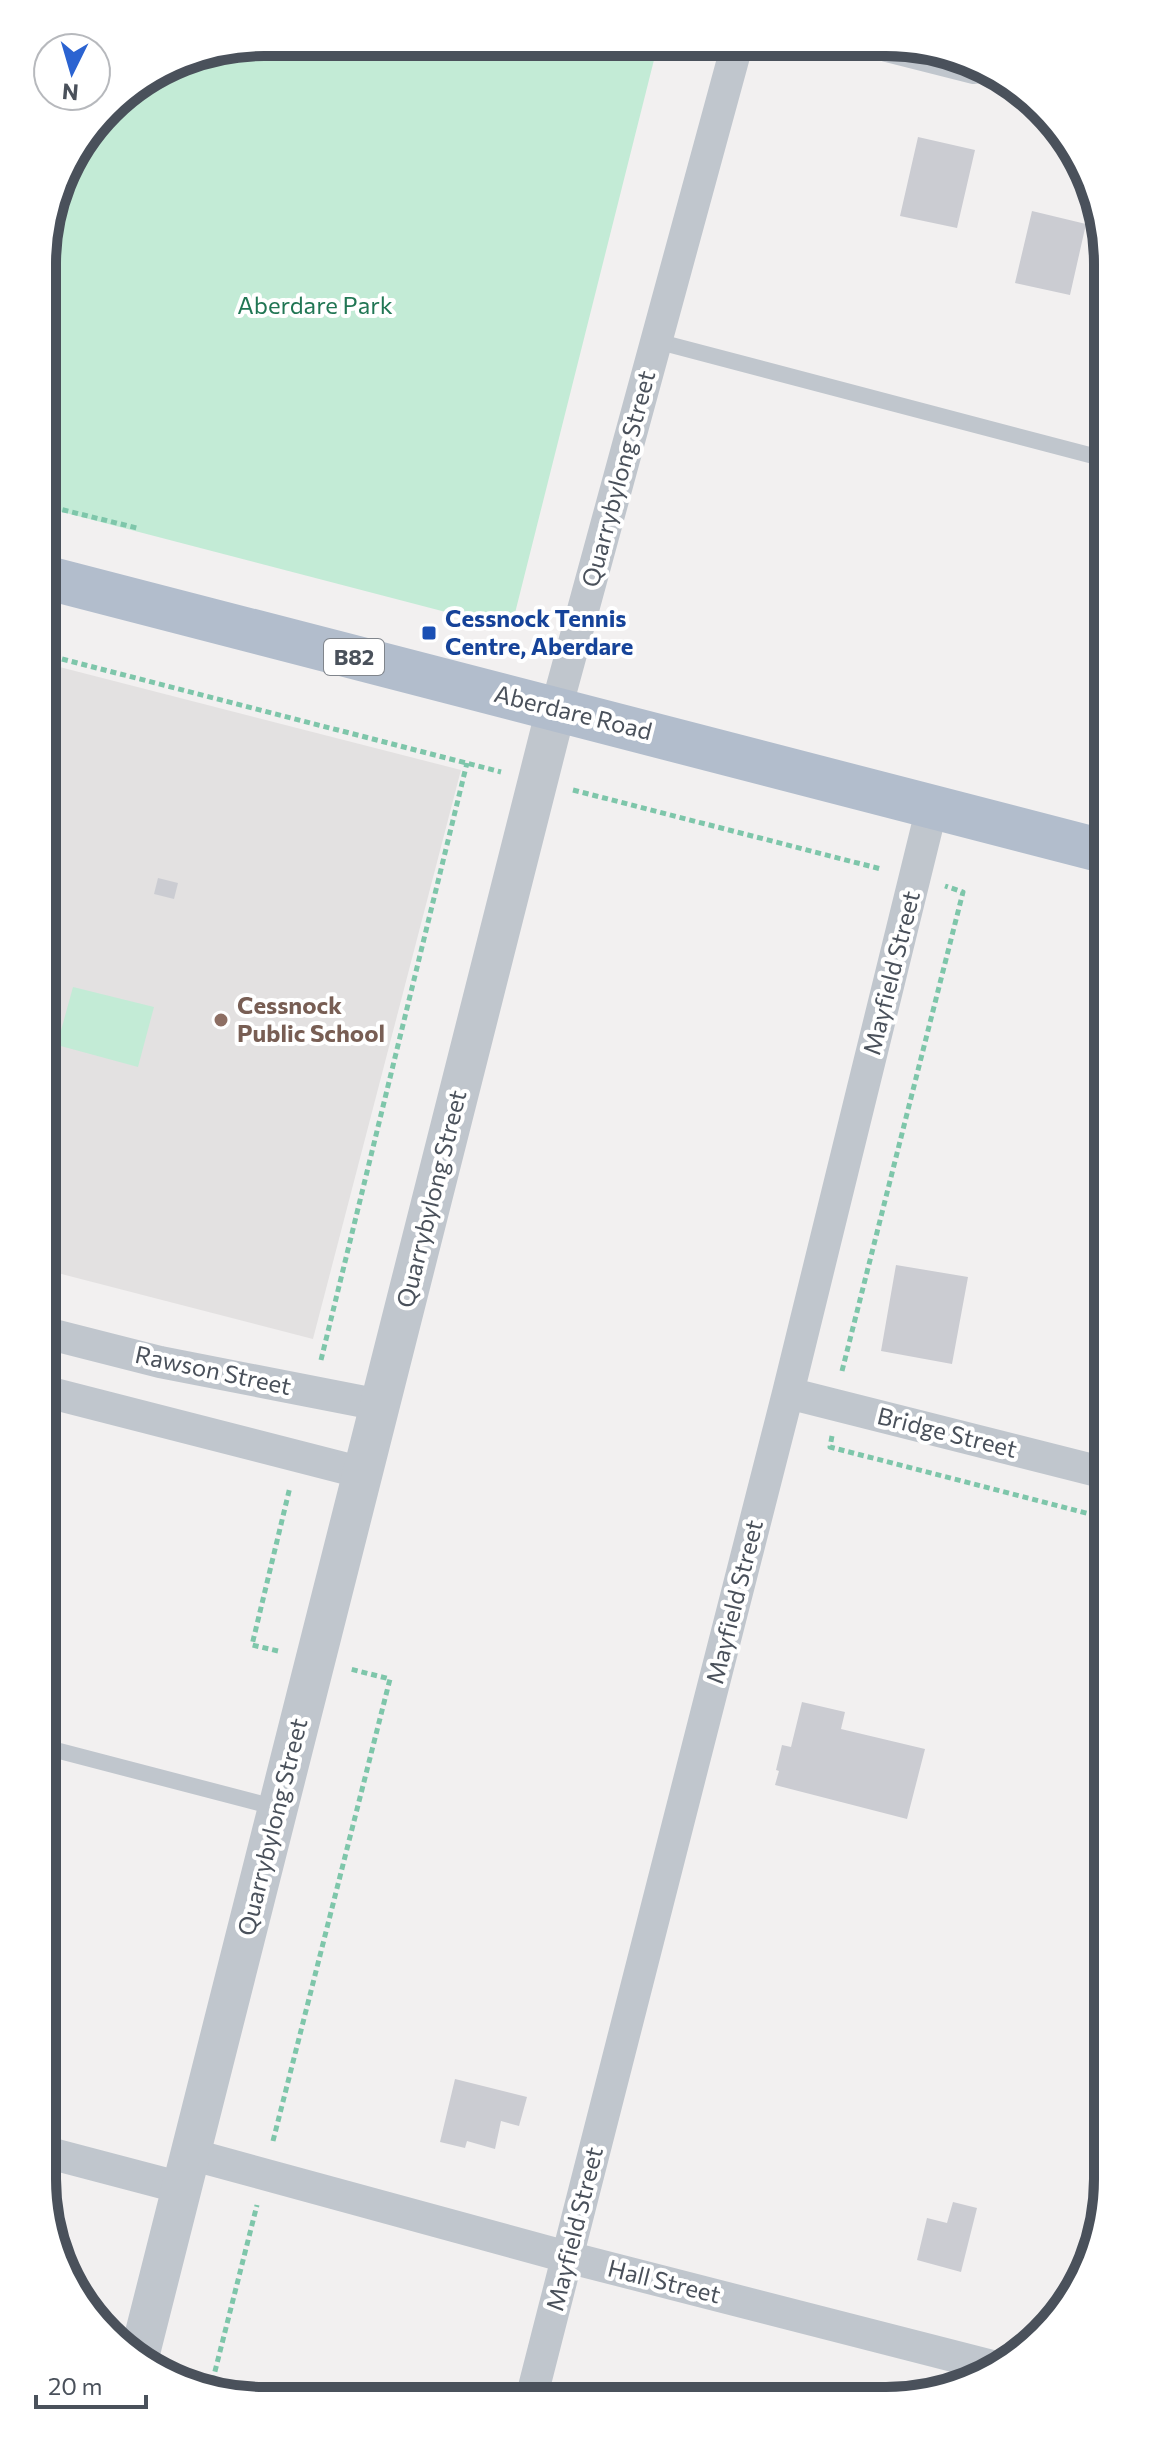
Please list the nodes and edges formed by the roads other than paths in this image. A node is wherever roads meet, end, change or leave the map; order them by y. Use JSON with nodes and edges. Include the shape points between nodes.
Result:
{"nodes":[{"id":1,"x":734,"y":56,"type":"edge"},
{"id":2,"x":656,"y":341,"type":"junction"},
{"id":3,"x":1094,"y":456,"type":"edge"},
{"id":4,"x":56,"y":580,"type":"edge"},
{"id":5,"x":556,"y":709,"type":"junction"},
{"id":6,"x":932,"y":807,"type":"junction"},
{"id":7,"x":1094,"y":849,"type":"edge"},
{"id":8,"x":56,"y":1336,"type":"edge"},
{"id":9,"x":788,"y":1393,"type":"junction"},
{"id":10,"x":56,"y":1394,"type":"edge"},
{"id":11,"x":380,"y":1405,"type":"junction"},
{"id":12,"x":1094,"y":1470,"type":"edge"},
{"id":13,"x":363,"y":1473,"type":"junction"},
{"id":14,"x":56,"y":1750,"type":"edge"},
{"id":15,"x":278,"y":1808,"type":"junction"},
{"id":16,"x":56,"y":2154,"type":"edge"},
{"id":17,"x":186,"y":2171,"type":"junction"},
{"id":18,"x":567,"y":2257,"type":"junction"},
{"id":19,"x":142,"y":2347,"type":"edge"},
{"id":20,"x":982,"y":2363,"type":"edge"},
{"id":21,"x":534,"y":2387,"type":"edge"}],
"edges":[{"from":1,"to":2,"type":"street","name":"Quarrybylong Street"},
{"from":2,"to":3,"type":"lane"},
{"from":2,"to":5,"type":"street","name":"Quarrybylong Street"},
{"from":4,"to":5,"type":"main road","name":"Aberdare Road","number":"B82"},
{"from":5,"to":6,"type":"main road","name":"Aberdare Road","number":"B82"},
{"from":5,"to":11,"type":"street","name":"Quarrybylong Street"},
{"from":6,"to":7,"type":"main road","name":"Aberdare Road","number":"B82"},
{"from":6,"to":9,"type":"street","name":"Mayfield Street"},
{"from":8,"to":11,"type":"street","name":"Rawson Street","via":[[160,1362]]},
{"from":9,"to":12,"type":"street","name":"Bridge Street"},
{"from":9,"to":18,"type":"street","name":"Mayfield Street"},
{"from":10,"to":13,"type":"street"},
{"from":11,"to":13,"type":"street","name":"Quarrybylong Street"},
{"from":13,"to":15,"type":"street","name":"Quarrybylong Street"},
{"from":14,"to":15,"type":"lane"},
{"from":15,"to":17,"type":"street","name":"Quarrybylong Street"},
{"from":16,"to":17,"type":"street","name":"Hall Street"},
{"from":17,"to":18,"type":"street","name":"Hall Street"},
{"from":17,"to":19,"type":"street","name":"Quarrybylong Street"},
{"from":18,"to":20,"type":"street","name":"Hall Street"},
{"from":18,"to":21,"type":"street","name":"Mayfield Street"}]}
